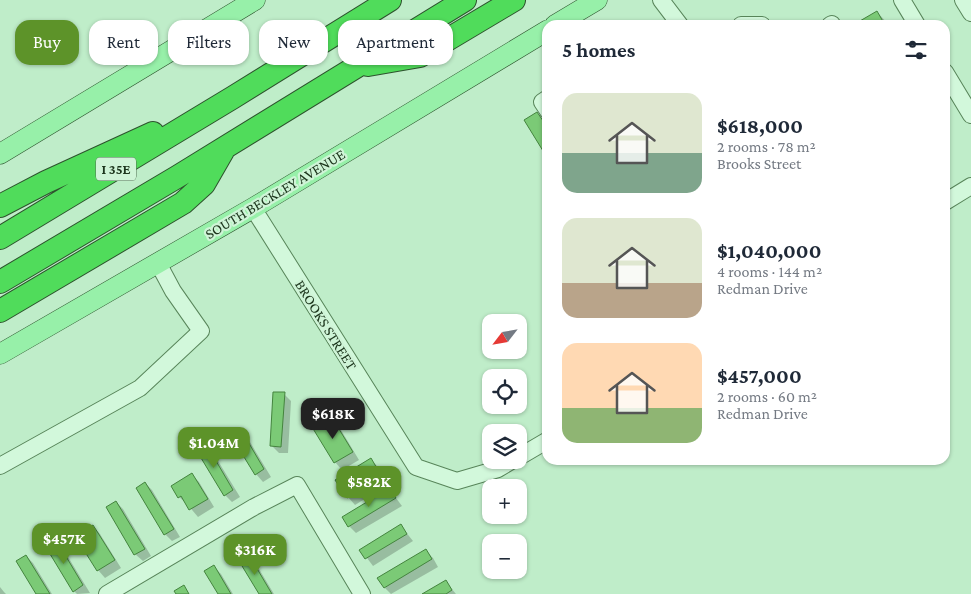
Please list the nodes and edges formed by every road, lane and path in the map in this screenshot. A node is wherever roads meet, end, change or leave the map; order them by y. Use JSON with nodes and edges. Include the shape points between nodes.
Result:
{"nodes":[{"id":1,"x":255,"y":0,"type":"edge"},
{"id":2,"x":390,"y":0,"type":"edge"},
{"id":3,"x":465,"y":0,"type":"edge"},
{"id":4,"x":514,"y":0,"type":"edge"},
{"id":5,"x":597,"y":0,"type":"edge"},
{"id":6,"x":661,"y":0,"type":"edge"},
{"id":7,"x":902,"y":0,"type":"edge"},
{"id":8,"x":963,"y":0,"type":"edge"},
{"id":9,"x":971,"y":13,"type":"edge"},
{"id":10,"x":565,"y":20,"type":"edge"},
{"id":11,"x":676,"y":20,"type":"edge"},
{"id":12,"x":914,"y":20,"type":"edge"},
{"id":13,"x":542,"y":34,"type":"edge"},
{"id":14,"x":355,"y":67,"type":"junction"},
{"id":15,"x":950,"y":80,"type":"edge"},
{"id":16,"x":232,"y":98,"type":"junction"},
{"id":17,"x":971,"y":115,"type":"edge"},
{"id":18,"x":224,"y":148,"type":"junction"},
{"id":19,"x":0,"y":154,"type":"edge"},
{"id":20,"x":971,"y":186,"type":"edge"},
{"id":21,"x":950,"y":199,"type":"edge"},
{"id":22,"x":0,"y":206,"type":"edge"},
{"id":23,"x":253,"y":208,"type":"junction"},
{"id":24,"x":0,"y":238,"type":"edge"},
{"id":25,"x":158,"y":263,"type":"junction"},
{"id":26,"x":0,"y":282,"type":"edge"},
{"id":27,"x":0,"y":311,"type":"edge"},
{"id":28,"x":0,"y":354,"type":"edge"},
{"id":29,"x":542,"y":444,"type":"edge"},
{"id":30,"x":527,"y":452,"type":"edge"},
{"id":31,"x":0,"y":466,"type":"edge"},
{"id":32,"x":498,"y":469,"type":"edge"},
{"id":33,"x":107,"y":594,"type":"edge"},
{"id":34,"x":362,"y":594,"type":"edge"}],
"edges":[{"from":1,"to":19,"type":"main road"},
{"from":2,"to":16,"type":"highway","number":"I 35E"},
{"from":3,"to":14,"type":"highway","number":"I 35E"},
{"from":4,"to":14,"type":"highway","via":[[420,56]]},
{"from":5,"to":10,"type":"main road","name":"SOUTH BECKLEY AVENUE"},
{"from":6,"to":11,"type":"street"},
{"from":7,"to":12,"type":"street"},
{"from":8,"to":9,"type":"street"},
{"from":13,"to":23,"type":"main road","name":"SOUTH BECKLEY AVENUE"},
{"from":14,"to":18,"type":"highway","number":"I 35E"},
{"from":15,"to":17,"type":"street"},
{"from":16,"to":22,"type":"highway","via":[[119,147]]},
{"from":16,"to":24,"type":"highway","number":"I 35E"},
{"from":18,"to":26,"type":"highway","number":"I 35E"},
{"from":18,"to":27,"type":"highway","via":[[204,184],[183,202]]},
{"from":20,"to":21,"type":"street"},
{"from":23,"to":25,"type":"main road","name":"SOUTH BECKLEY AVENUE"},
{"from":23,"to":32,"type":"street","name":"BROOKS STREET","via":[[416,467],[457,481]]},
{"from":25,"to":28,"type":"main road","name":"SOUTH BECKLEY AVENUE"},
{"from":25,"to":31,"type":"street","via":[[173,291],[202,331],[140,388]]},
{"from":29,"to":30,"type":"street"},
{"from":33,"to":34,"type":"street","via":[[297,484]]}]}
